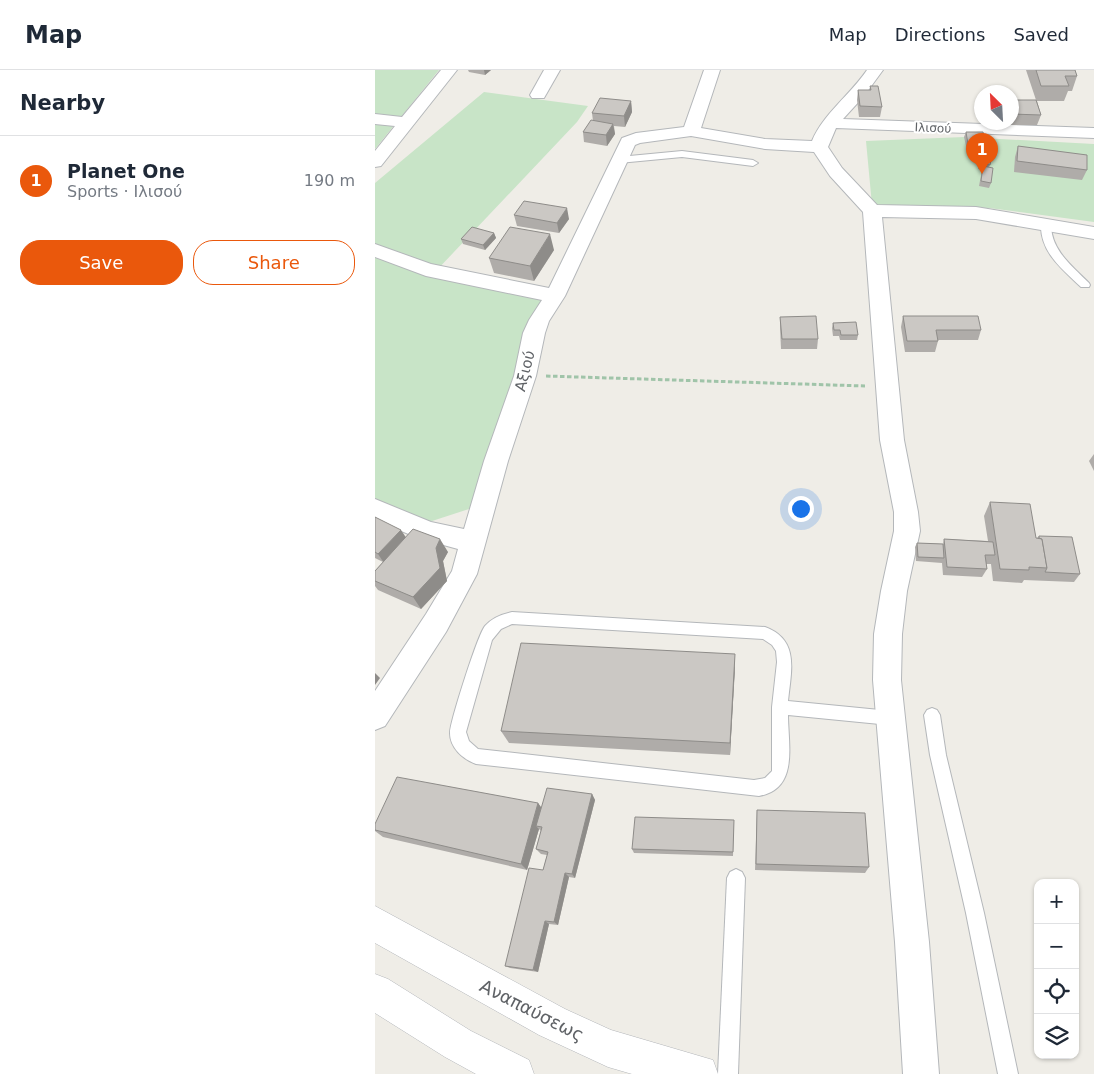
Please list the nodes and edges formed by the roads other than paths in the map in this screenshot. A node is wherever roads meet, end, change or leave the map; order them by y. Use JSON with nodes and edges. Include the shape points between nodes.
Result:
{"nodes":[{"id":1,"x":449,"y":70,"type":"edge"},
{"id":2,"x":552,"y":70,"type":"edge"},
{"id":3,"x":712,"y":70,"type":"edge"},
{"id":4,"x":875,"y":70,"type":"edge"},
{"id":5,"x":538,"y":95,"type":"dead end"},
{"id":6,"x":375,"y":119,"type":"edge"},
{"id":7,"x":407,"y":123,"type":"junction"},
{"id":8,"x":831,"y":123,"type":"junction"},
{"id":9,"x":691,"y":131,"type":"junction"},
{"id":10,"x":1094,"y":133,"type":"edge"},
{"id":11,"x":819,"y":147,"type":"junction"},
{"id":12,"x":619,"y":160,"type":"junction"},
{"id":13,"x":375,"y":162,"type":"edge"},
{"id":14,"x":753,"y":163,"type":"dead end"},
{"id":15,"x":872,"y":212,"type":"junction"},
{"id":16,"x":1046,"y":226,"type":"junction"},
{"id":17,"x":1094,"y":233,"type":"edge"},
{"id":18,"x":375,"y":250,"type":"edge"},
{"id":19,"x":1085,"y":285,"type":"dead end"},
{"id":20,"x":555,"y":296,"type":"junction"},
{"id":21,"x":375,"y":509,"type":"edge"},
{"id":22,"x":472,"y":542,"type":"junction"},
{"id":23,"x":781,"y":707,"type":"junction"},
{"id":24,"x":931,"y":715,"type":"dead end"},
{"id":25,"x":375,"y":716,"type":"edge"},
{"id":26,"x":890,"y":718,"type":"junction"},
{"id":27,"x":736,"y":878,"type":"dead end"},
{"id":28,"x":375,"y":924,"type":"edge"},
{"id":29,"x":375,"y":992,"type":"edge"},
{"id":30,"x":515,"y":1074,"type":"edge"},
{"id":31,"x":699,"y":1074,"type":"edge"},
{"id":32,"x":729,"y":1074,"type":"edge"},
{"id":33,"x":921,"y":1074,"type":"edge"},
{"id":34,"x":1008,"y":1074,"type":"edge"}],
"edges":[{"from":1,"to":7,"type":"street"},
{"from":2,"to":5,"type":"street"},
{"from":3,"to":9,"type":"street"},
{"from":4,"to":8,"type":"street"},
{"from":6,"to":7,"type":"street"},
{"from":7,"to":13,"type":"street"},
{"from":8,"to":10,"type":"street","name":"Ιλισού"},
{"from":8,"to":11,"type":"street"},
{"from":9,"to":11,"type":"street","name":"Αξιού","via":[[765,144]]},
{"from":9,"to":12,"type":"street","name":"Αξιού","via":[[636,138],[629,142]]},
{"from":11,"to":15,"type":"street","via":[[836,172]]},
{"from":12,"to":14,"type":"lane","via":[[682,154]]},
{"from":12,"to":20,"type":"street","name":"Αξιού"},
{"from":15,"to":16,"type":"street","via":[[977,213]]},
{"from":15,"to":26,"type":"street","via":[[881,289],[891,440],[907,524],[888,634]]},
{"from":16,"to":17,"type":"street"},
{"from":16,"to":19,"type":"lane","via":[[1045,232],[1057,256]]},
{"from":18,"to":20,"type":"street","via":[[425,270]]},
{"from":20,"to":22,"type":"street","name":"Αξιού","via":[[534,333],[525,376]]},
{"from":21,"to":22,"type":"street","via":[[427,530]]},
{"from":22,"to":25,"type":"street","name":"Αξιού","via":[[458,587]]},
{"from":23,"to":23,"type":"lane","via":[[780,772],[777,780],[767,788],[476,756],[460,742],[458,732],[485,638],[493,626],[512,618],[765,633],[777,640],[783,650]]},
{"from":23,"to":26,"type":"lane"},
{"from":24,"to":34,"type":"lane","via":[[937,755],[975,913]]},
{"from":26,"to":33,"type":"street"},
{"from":27,"to":32,"type":"lane"},
{"from":28,"to":31,"type":"main road","name":"Αναπαύσεως","via":[[552,1022],[608,1048]]},
{"from":29,"to":30,"type":"main road","via":[[458,1044]]}]}
